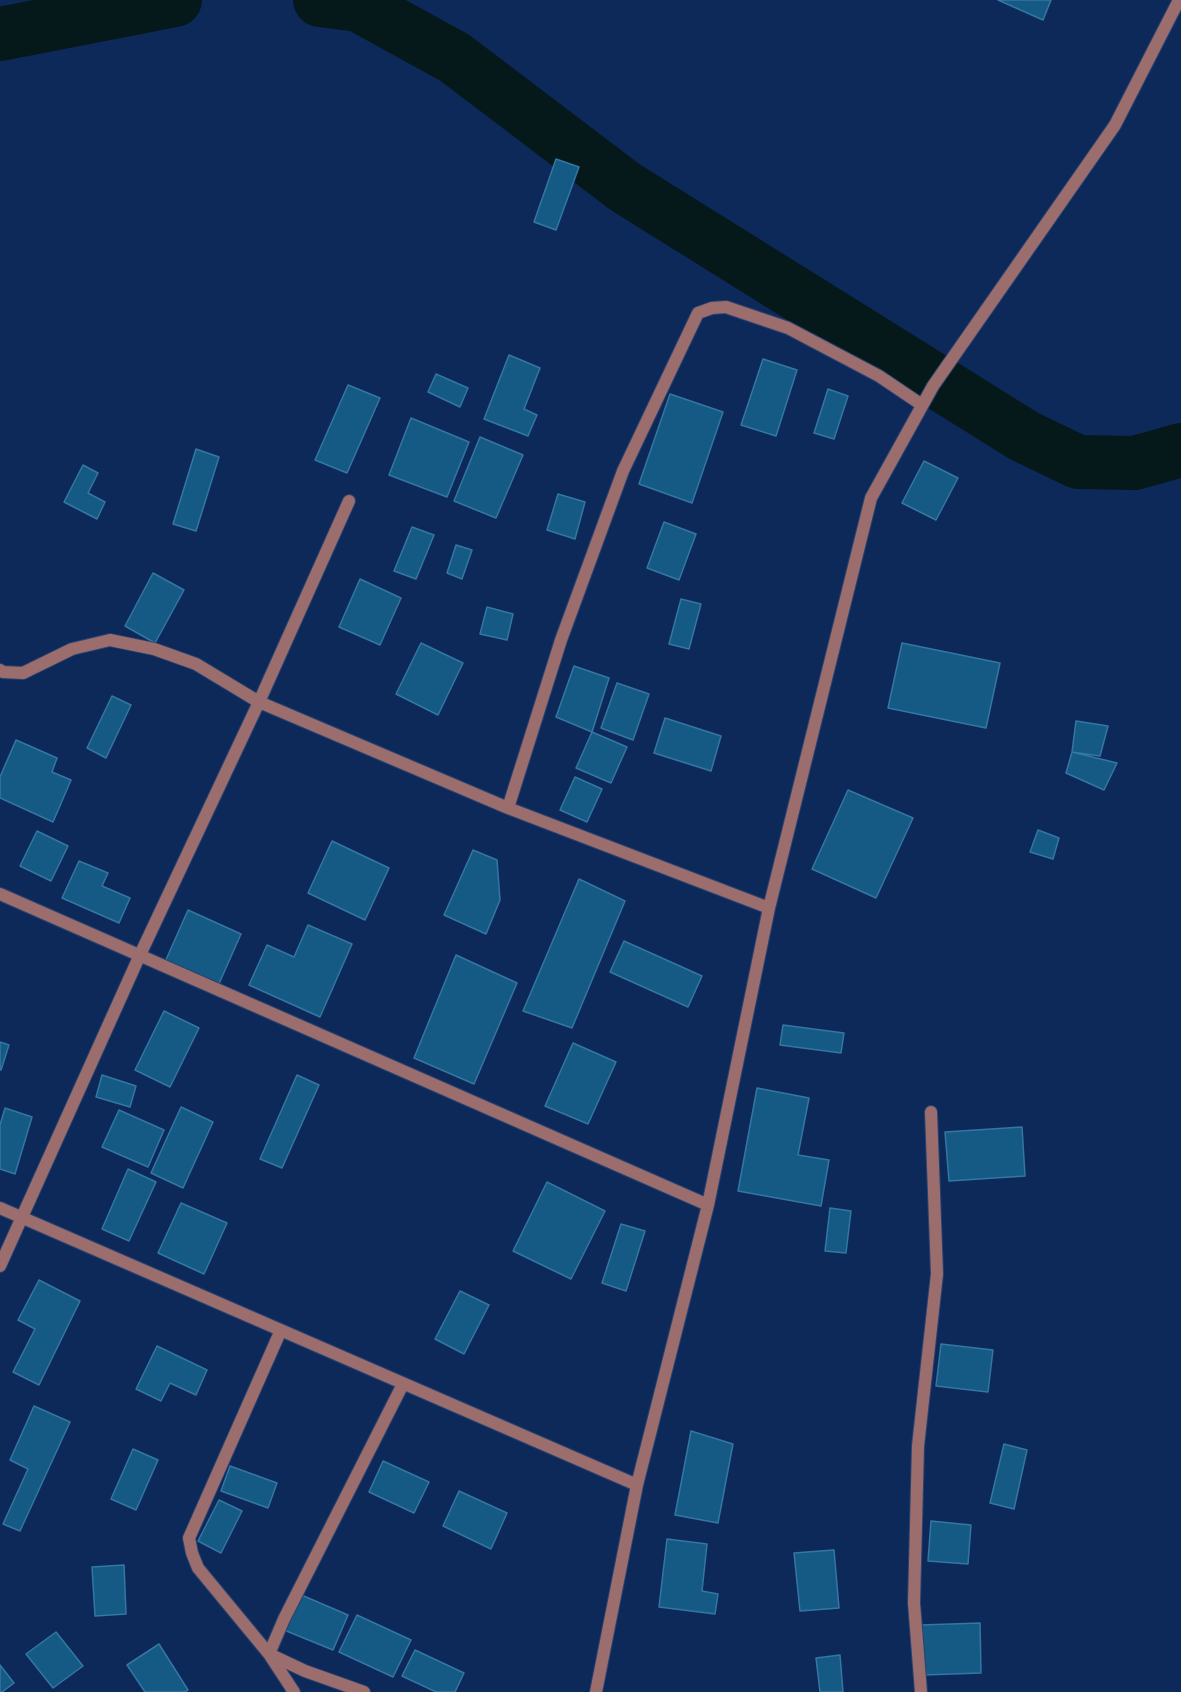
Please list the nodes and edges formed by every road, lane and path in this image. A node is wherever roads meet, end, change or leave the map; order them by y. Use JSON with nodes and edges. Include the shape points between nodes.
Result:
{"nodes":[{"id":1,"x":1179,"y":0,"type":"edge"},
{"id":2,"x":922,"y":405,"type":"junction"},
{"id":3,"x":349,"y":501,"type":"dead end"},
{"id":4,"x":0,"y":670,"type":"edge"},
{"id":5,"x":259,"y":702,"type":"junction"},
{"id":6,"x":508,"y":808,"type":"junction"},
{"id":7,"x":0,"y":894,"type":"edge"},
{"id":8,"x":769,"y":908,"type":"junction"},
{"id":9,"x":139,"y":957,"type":"junction"},
{"id":10,"x":932,"y":1112,"type":"dead end"},
{"id":11,"x":708,"y":1205,"type":"junction"},
{"id":12,"x":0,"y":1208,"type":"edge"},
{"id":13,"x":22,"y":1219,"type":"junction"},
{"id":14,"x":0,"y":1266,"type":"edge"},
{"id":15,"x":281,"y":1330,"type":"junction"},
{"id":16,"x":403,"y":1384,"type":"junction"},
{"id":17,"x":637,"y":1485,"type":"junction"},
{"id":18,"x":269,"y":1654,"type":"junction"},
{"id":19,"x":294,"y":1692,"type":"edge"},
{"id":20,"x":364,"y":1692,"type":"edge"},
{"id":21,"x":596,"y":1692,"type":"edge"},
{"id":22,"x":921,"y":1692,"type":"edge"}],
"edges":[{"from":1,"to":2,"type":"street","via":[[1115,125]]},
{"from":2,"to":6,"type":"street","via":[[879,376],[788,328],[726,306],[698,313],[623,471],[561,640]]},
{"from":2,"to":8,"type":"street","via":[[871,498]]},
{"from":3,"to":5,"type":"street"},
{"from":4,"to":5,"type":"street","via":[[23,673],[72,649],[110,640],[154,649],[196,664]]},
{"from":5,"to":6,"type":"street"},
{"from":5,"to":9,"type":"street"},
{"from":6,"to":8,"type":"street"},
{"from":7,"to":9,"type":"street"},
{"from":8,"to":11,"type":"street"},
{"from":9,"to":11,"type":"street"},
{"from":9,"to":13,"type":"street"},
{"from":10,"to":22,"type":"street","via":[[937,1274],[918,1446],[914,1592]]},
{"from":11,"to":17,"type":"street"},
{"from":12,"to":13,"type":"street"},
{"from":13,"to":14,"type":"street"},
{"from":13,"to":15,"type":"street"},
{"from":15,"to":16,"type":"street"},
{"from":15,"to":18,"type":"street","via":[[189,1538],[198,1568]]},
{"from":16,"to":17,"type":"street"},
{"from":16,"to":18,"type":"street"},
{"from":17,"to":21,"type":"street"},
{"from":18,"to":19,"type":"street"},
{"from":18,"to":20,"type":"street"}]}
